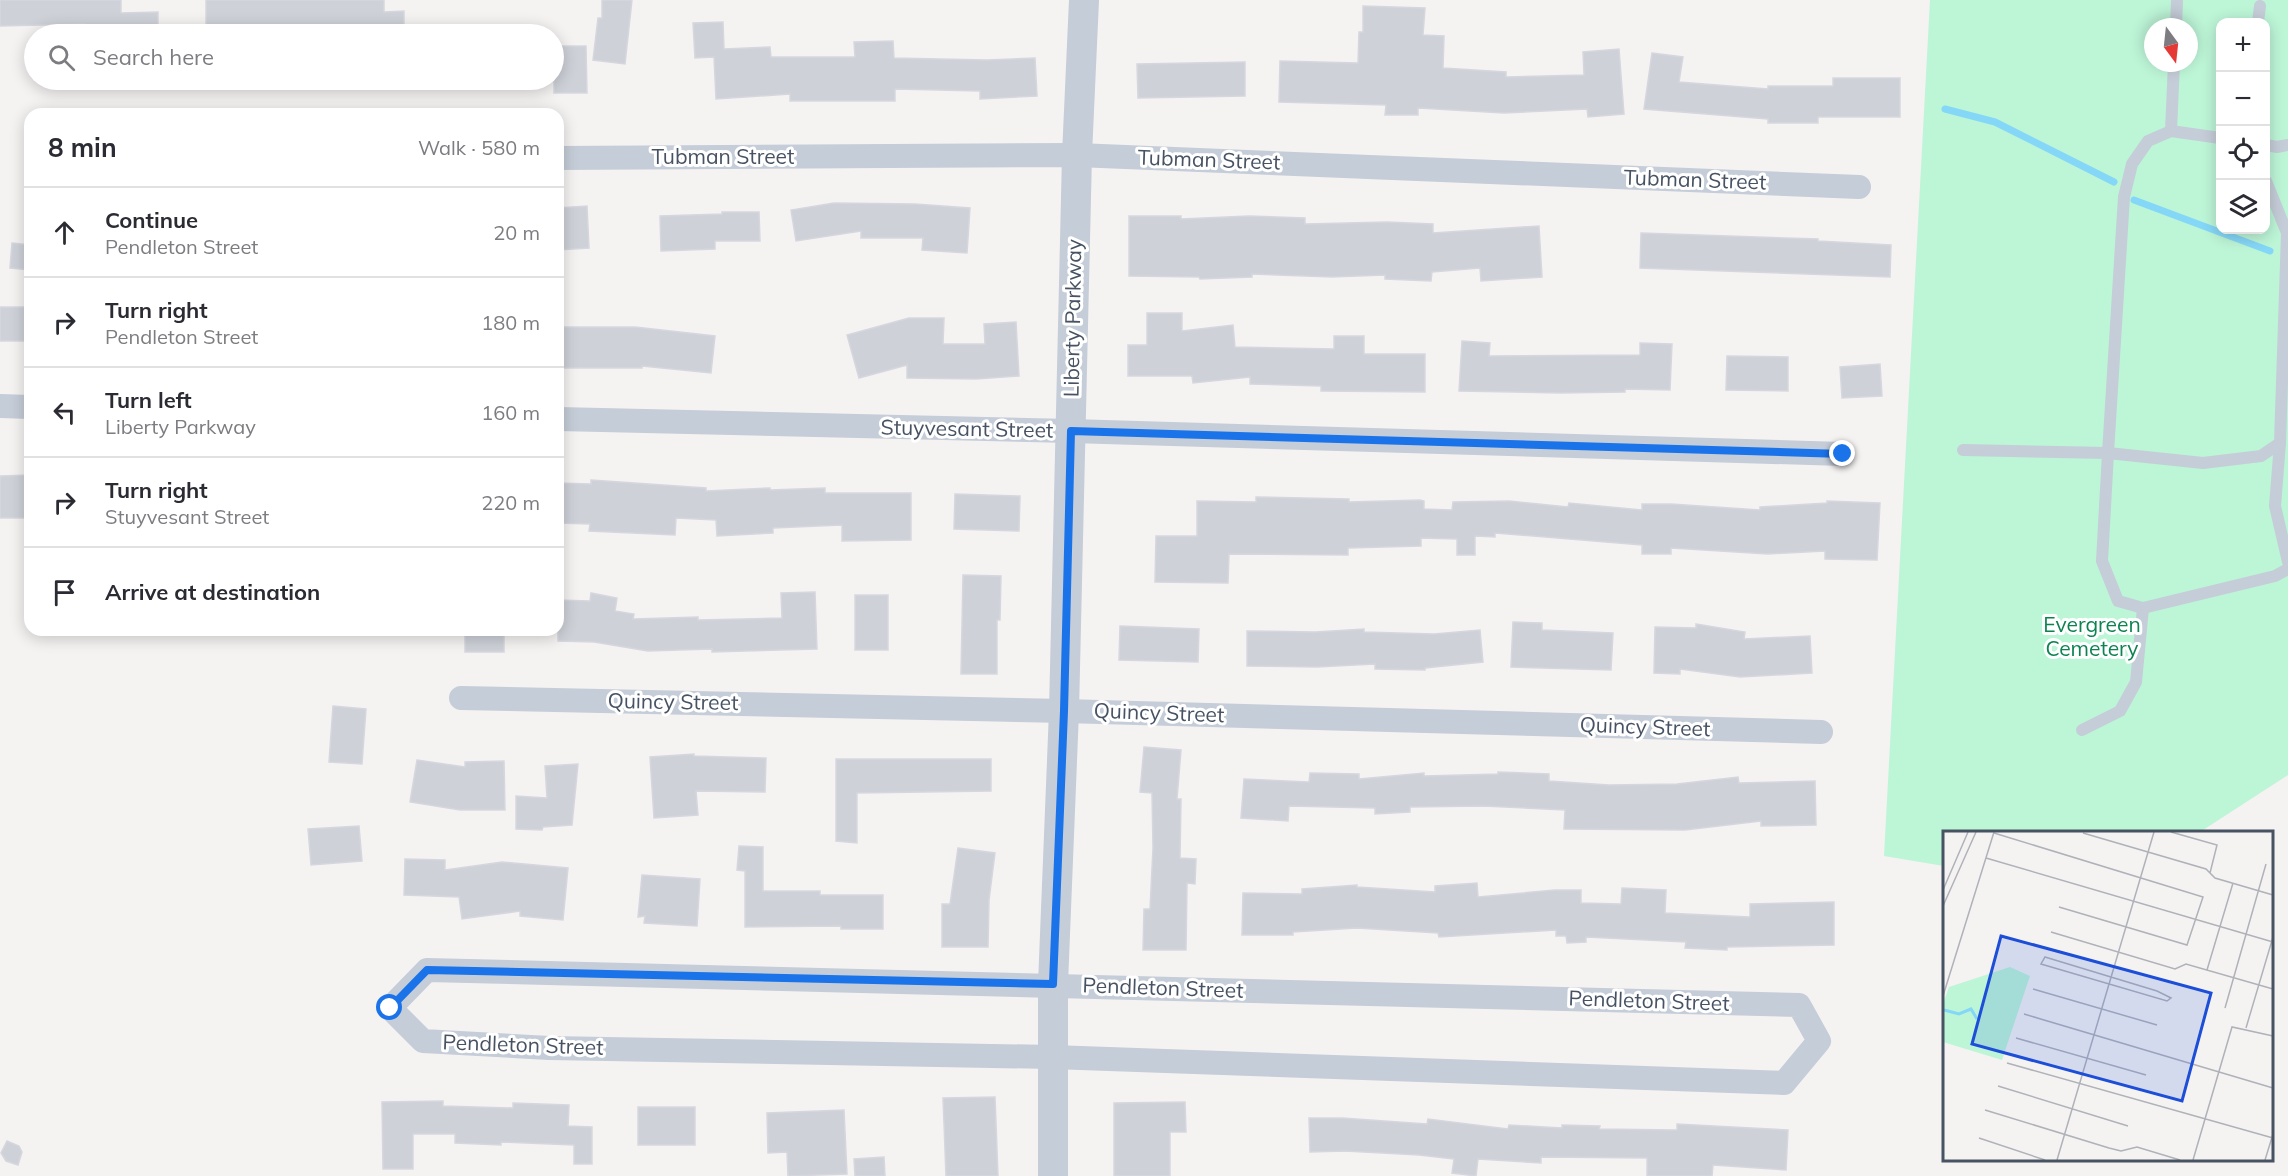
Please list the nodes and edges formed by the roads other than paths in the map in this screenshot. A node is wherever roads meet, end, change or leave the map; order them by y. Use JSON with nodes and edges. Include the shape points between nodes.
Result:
{"nodes":[{"id":1,"x":1084,"y":0,"type":"edge"},
{"id":2,"x":2177,"y":0,"type":"edge"},
{"id":3,"x":2260,"y":6,"type":"dead end"},
{"id":4,"x":2176,"y":18,"type":"edge"},
{"id":5,"x":2259,"y":18,"type":"edge"},
{"id":6,"x":2174,"y":72,"type":"edge"},
{"id":7,"x":2171,"y":131,"type":"junction"},
{"id":8,"x":2216,"y":137,"type":"edge"},
{"id":9,"x":2288,"y":145,"type":"edge"},
{"id":10,"x":2270,"y":146,"type":"edge"},
{"id":11,"x":1077,"y":155,"type":"junction"},
{"id":12,"x":564,"y":158,"type":"edge"},
{"id":13,"x":1859,"y":187,"type":"dead end"},
{"id":14,"x":2270,"y":193,"type":"edge"},
{"id":15,"x":0,"y":406,"type":"edge"},
{"id":16,"x":24,"y":407,"type":"edge"},
{"id":17,"x":564,"y":419,"type":"edge"},
{"id":18,"x":1071,"y":431,"type":"junction"},
{"id":19,"x":2280,"y":443,"type":"junction"},
{"id":20,"x":1963,"y":450,"type":"dead end"},
{"id":21,"x":2108,"y":453,"type":"junction"},
{"id":22,"x":1843,"y":454,"type":"dead end"},
{"id":23,"x":2288,"y":562,"type":"edge"},
{"id":24,"x":2288,"y":569,"type":"edge"},
{"id":25,"x":2143,"y":608,"type":"junction"},
{"id":26,"x":461,"y":698,"type":"dead end"},
{"id":27,"x":1064,"y":711,"type":"junction"},
{"id":28,"x":2082,"y":730,"type":"dead end"},
{"id":29,"x":1821,"y":732,"type":"dead end"},
{"id":30,"x":1053,"y":984,"type":"junction"},
{"id":31,"x":1052,"y":1057,"type":"junction"},
{"id":32,"x":1053,"y":1176,"type":"edge"}],
"edges":[{"from":1,"to":11,"type":"street","name":"Liberty Parkway"},
{"from":2,"to":4,"type":"lane"},
{"from":3,"to":5,"type":"lane"},
{"from":6,"to":7,"type":"lane"},
{"from":7,"to":8,"type":"lane"},
{"from":7,"to":21,"type":"lane","via":[[2148,141],[2132,164],[2124,197]]},
{"from":9,"to":10,"type":"lane"},
{"from":11,"to":12,"type":"street","name":"Tubman Street"},
{"from":11,"to":13,"type":"street","name":"Tubman Street"},
{"from":11,"to":18,"type":"street","name":"Liberty Parkway"},
{"from":14,"to":19,"type":"lane","via":[[2287,232]]},
{"from":15,"to":16,"type":"street"},
{"from":17,"to":18,"type":"street","name":"Stuyvesant Street"},
{"from":18,"to":22,"type":"street","name":"Stuyvesant Street"},
{"from":18,"to":27,"type":"street","name":"Liberty Parkway"},
{"from":19,"to":21,"type":"lane","via":[[2261,456],[2203,463]]},
{"from":19,"to":23,"type":"lane","via":[[2275,506]]},
{"from":20,"to":21,"type":"lane"},
{"from":21,"to":25,"type":"lane","via":[[2102,561],[2118,601]]},
{"from":24,"to":25,"type":"lane","via":[[2276,576]]},
{"from":25,"to":28,"type":"lane","via":[[2136,682],[2120,711]]},
{"from":26,"to":27,"type":"street","name":"Quincy Street"},
{"from":27,"to":29,"type":"street","name":"Quincy Street"},
{"from":27,"to":30,"type":"street","name":"Liberty Parkway"},
{"from":30,"to":31,"type":"street","name":"Liberty Parkway"},
{"from":30,"to":31,"type":"street","name":"Pendleton Street","via":[[427,970],[390,1008],[423,1041],[549,1048]]},
{"from":30,"to":31,"type":"street","name":"Pendleton Street","via":[[1799,1005],[1819,1041],[1784,1083]]},
{"from":31,"to":32,"type":"street","name":"Liberty Parkway"}]}
